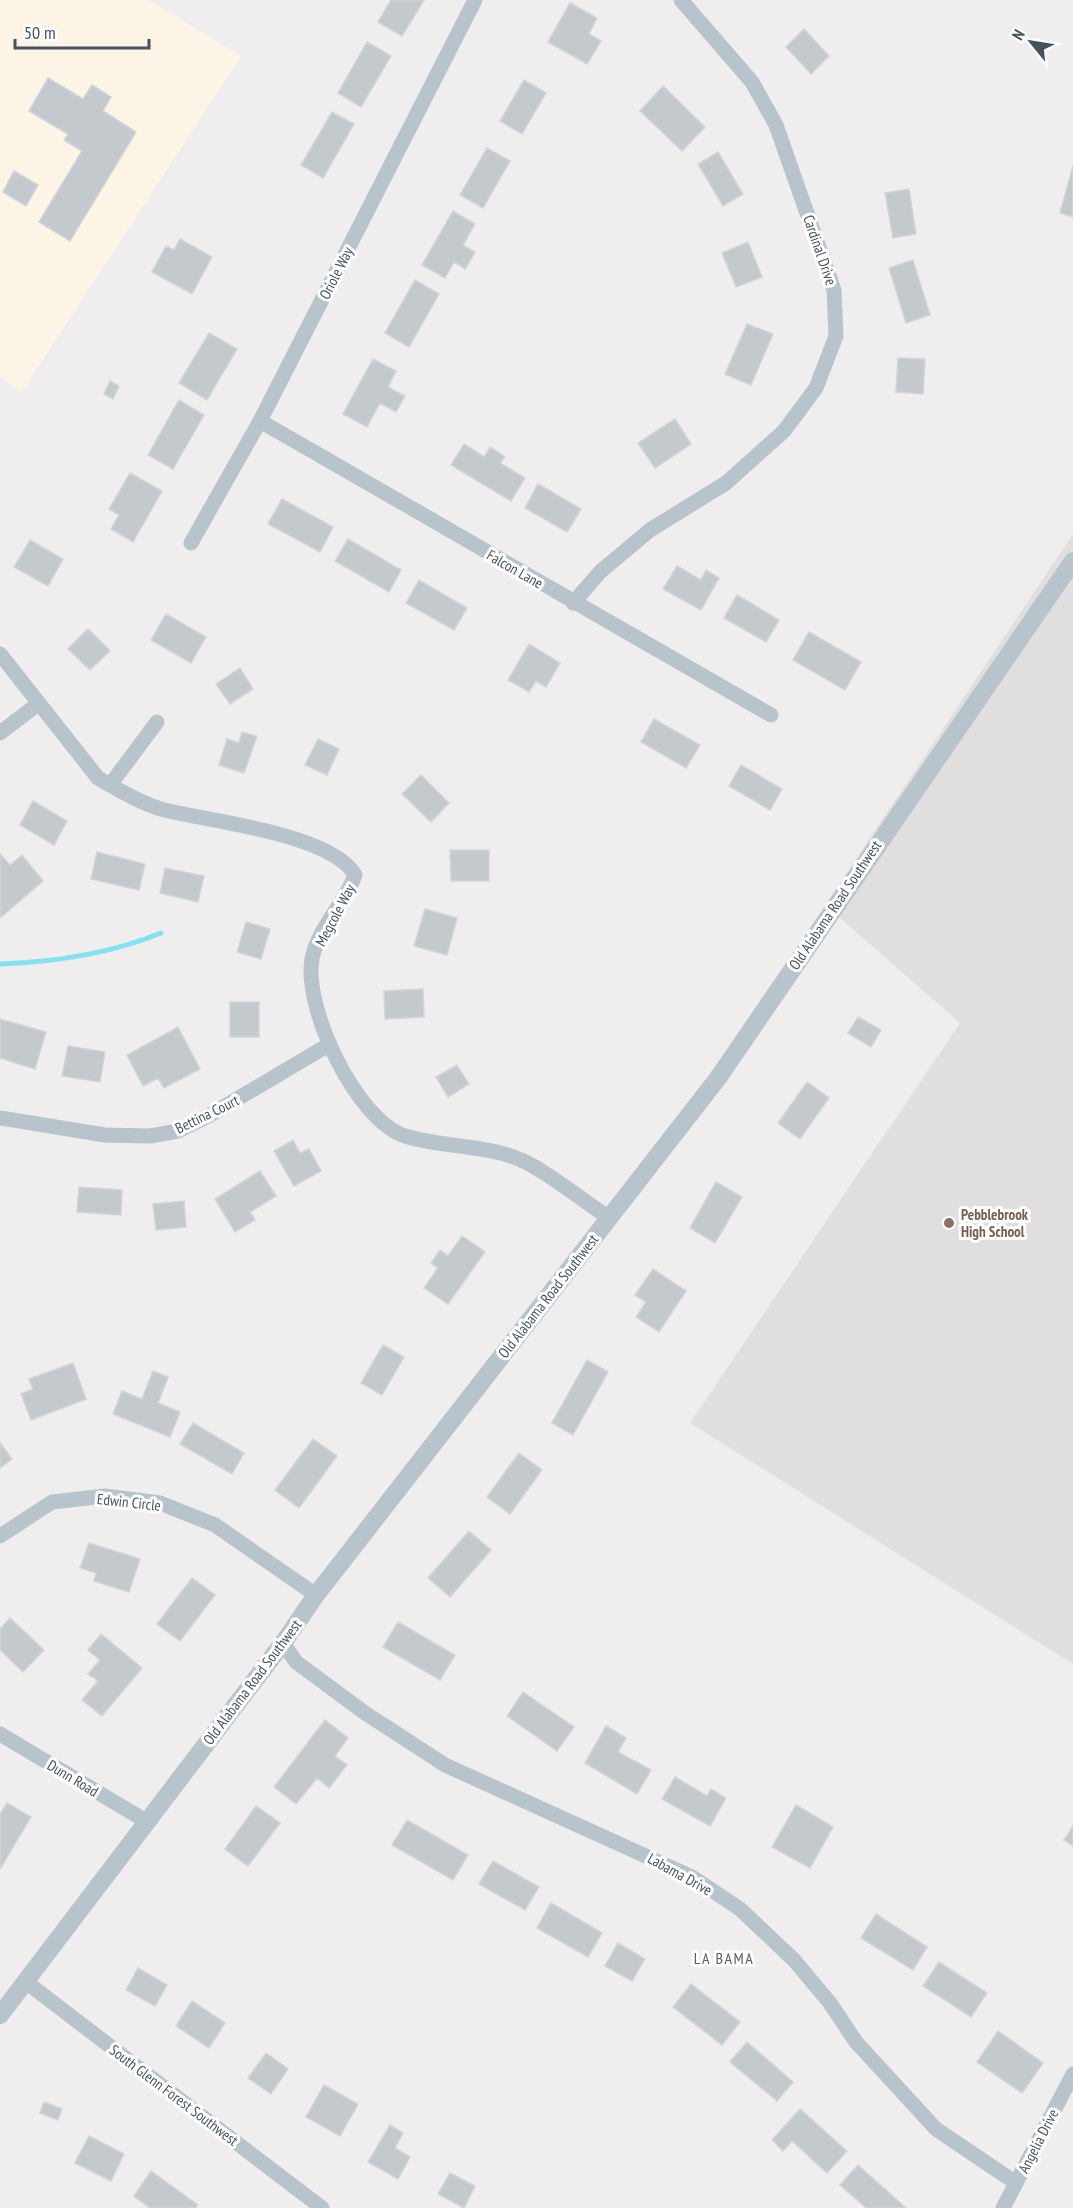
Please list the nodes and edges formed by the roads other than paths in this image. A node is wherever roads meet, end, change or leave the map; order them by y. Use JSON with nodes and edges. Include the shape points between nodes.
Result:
{"nodes":[{"id":1,"x":475,"y":0,"type":"edge"},
{"id":2,"x":681,"y":0,"type":"edge"},
{"id":3,"x":260,"y":421,"type":"junction"},
{"id":4,"x":191,"y":543,"type":"dead end"},
{"id":5,"x":1073,"y":561,"type":"edge"},
{"id":6,"x":573,"y":603,"type":"junction"},
{"id":7,"x":0,"y":654,"type":"edge"},
{"id":8,"x":38,"y":704,"type":"junction"},
{"id":9,"x":771,"y":716,"type":"dead end"},
{"id":10,"x":157,"y":722,"type":"dead end"},
{"id":11,"x":0,"y":733,"type":"edge"},
{"id":12,"x":110,"y":785,"type":"junction"},
{"id":13,"x":330,"y":1044,"type":"junction"},
{"id":14,"x":0,"y":1118,"type":"edge"},
{"id":15,"x":608,"y":1217,"type":"junction"},
{"id":16,"x":0,"y":1536,"type":"edge"},
{"id":17,"x":316,"y":1595,"type":"junction"},
{"id":18,"x":284,"y":1643,"type":"junction"},
{"id":19,"x":0,"y":1734,"type":"edge"},
{"id":20,"x":146,"y":1821,"type":"junction"},
{"id":21,"x":26,"y":1982,"type":"junction"},
{"id":22,"x":0,"y":2015,"type":"edge"},
{"id":23,"x":1073,"y":2074,"type":"edge"},
{"id":24,"x":1016,"y":2183,"type":"junction"},
{"id":25,"x":322,"y":2208,"type":"edge"},
{"id":26,"x":1003,"y":2208,"type":"edge"}],
"edges":[{"from":1,"to":3,"type":"street","name":"Oriole Way"},
{"from":2,"to":6,"type":"street","name":"Cardinal Drive","via":[[752,82],[776,125],[834,290],[836,336],[816,388],[784,431],[726,483],[650,530],[601,571]]},
{"from":3,"to":4,"type":"street","name":"Oriole Way"},
{"from":3,"to":6,"type":"street","name":"Falcon Lane"},
{"from":5,"to":15,"type":"street","name":"Old Alabama Road Southwest","via":[[718,1078]]},
{"from":6,"to":9,"type":"street","name":"Falcon Lane"},
{"from":7,"to":8,"type":"street","name":"Megcole Way"},
{"from":8,"to":11,"type":"street"},
{"from":8,"to":12,"type":"street","name":"Megcole Way","via":[[98,778]]},
{"from":10,"to":12,"type":"street"},
{"from":12,"to":13,"type":"street","name":"Megcole Way","via":[[161,809],[295,838],[349,864],[355,875],[349,893],[333,915],[312,958],[311,988]]},
{"from":13,"to":14,"type":"street","name":"Bettina Court","via":[[178,1131],[150,1136],[105,1135]]},
{"from":13,"to":15,"type":"street","name":"Megcole Way","via":[[368,1111],[403,1136],[520,1160]]},
{"from":15,"to":17,"type":"street","name":"Old Alabama Road Southwest"},
{"from":16,"to":17,"type":"street","name":"Edwin Circle","via":[[52,1502],[105,1496],[160,1503],[214,1524]]},
{"from":17,"to":18,"type":"street","name":"Old Alabama Road Southwest"},
{"from":18,"to":20,"type":"street","name":"Old Alabama Road Southwest"},
{"from":18,"to":24,"type":"street","name":"Labama Drive","via":[[296,1662],[445,1765],[692,1877],[740,1909],[794,1960],[856,2042],[936,2129]]},
{"from":19,"to":20,"type":"street","name":"Dunn Road"},
{"from":20,"to":21,"type":"street","name":"Old Alabama Road Southwest"},
{"from":21,"to":22,"type":"street","name":"Old Alabama Road Southwest"},
{"from":21,"to":25,"type":"street","name":"South Glenn Forest Southwest"},
{"from":23,"to":24,"type":"street","name":"Angelia Drive"},
{"from":24,"to":26,"type":"street","name":"Angelia Drive"}]}
